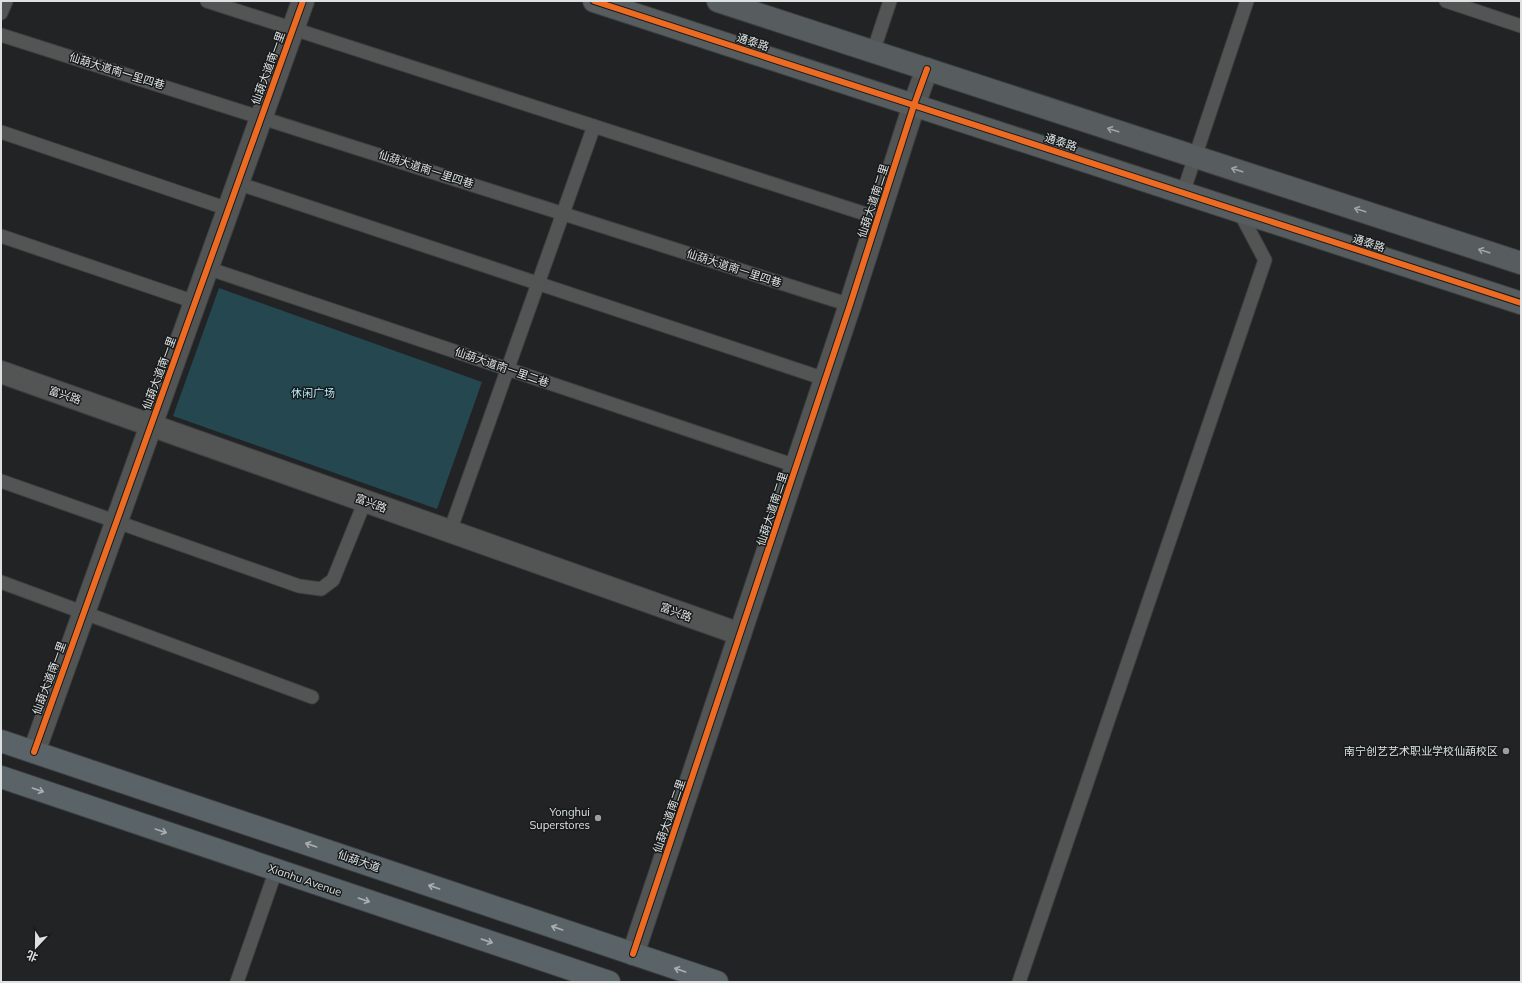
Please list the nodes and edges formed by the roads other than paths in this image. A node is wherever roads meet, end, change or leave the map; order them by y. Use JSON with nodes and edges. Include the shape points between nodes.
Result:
{"nodes":[{"id":1,"x":6,"y":1,"type":"edge"},
{"id":2,"x":207,"y":1,"type":"edge"},
{"id":3,"x":303,"y":1,"type":"edge"},
{"id":4,"x":594,"y":1,"type":"edge"},
{"id":5,"x":718,"y":1,"type":"edge"},
{"id":6,"x":890,"y":1,"type":"edge"},
{"id":7,"x":1247,"y":1,"type":"edge"},
{"id":8,"x":1446,"y":1,"type":"edge"},
{"id":9,"x":1,"y":13,"type":"edge"},
{"id":10,"x":1521,"y":26,"type":"edge"},
{"id":11,"x":294,"y":29,"type":"junction"},
{"id":12,"x":1,"y":35,"type":"edge"},
{"id":13,"x":873,"y":52,"type":"junction"},
{"id":14,"x":927,"y":69,"type":"junction"},
{"id":15,"x":914,"y":105,"type":"junction"},
{"id":16,"x":261,"y":117,"type":"junction"},
{"id":17,"x":594,"y":126,"type":"junction"},
{"id":18,"x":1,"y":132,"type":"edge"},
{"id":19,"x":1195,"y":156,"type":"junction"},
{"id":20,"x":237,"y":182,"type":"junction"},
{"id":21,"x":1183,"y":193,"type":"junction"},
{"id":22,"x":228,"y":208,"type":"junction"},
{"id":23,"x":1240,"y":211,"type":"junction"},
{"id":24,"x":564,"y":213,"type":"junction"},
{"id":25,"x":878,"y":218,"type":"junction"},
{"id":26,"x":1,"y":236,"type":"edge"},
{"id":27,"x":1521,"y":263,"type":"edge"},
{"id":28,"x":207,"y":268,"type":"junction"},
{"id":29,"x":538,"y":285,"type":"junction"},
{"id":30,"x":195,"y":302,"type":"junction"},
{"id":31,"x":1521,"y":303,"type":"edge"},
{"id":32,"x":850,"y":305,"type":"junction"},
{"id":33,"x":508,"y":369,"type":"junction"},
{"id":34,"x":1,"y":372,"type":"edge"},
{"id":35,"x":825,"y":379,"type":"junction"},
{"id":36,"x":150,"y":425,"type":"junction"},
{"id":37,"x":796,"y":466,"type":"junction"},
{"id":38,"x":1,"y":481,"type":"edge"},
{"id":39,"x":365,"y":501,"type":"junction"},
{"id":40,"x":116,"y":522,"type":"junction"},
{"id":41,"x":450,"y":531,"type":"junction"},
{"id":42,"x":1,"y":582,"type":"edge"},
{"id":43,"x":83,"y":612,"type":"junction"},
{"id":44,"x":740,"y":634,"type":"junction"},
{"id":45,"x":312,"y":697,"type":"dead end"},
{"id":46,"x":1,"y":741,"type":"edge"},
{"id":47,"x":34,"y":752,"type":"junction"},
{"id":48,"x":1,"y":777,"type":"edge"},
{"id":49,"x":276,"y":870,"type":"junction"},
{"id":50,"x":633,"y":954,"type":"junction"},
{"id":51,"x":237,"y":982,"type":"edge"},
{"id":52,"x":609,"y":982,"type":"edge"},
{"id":53,"x":717,"y":982,"type":"edge"},
{"id":54,"x":1019,"y":982,"type":"edge"}],
"edges":[{"from":1,"to":9,"type":"lane"},
{"from":2,"to":11,"type":"lane"},
{"from":3,"to":11,"type":"street","name":"仙葫大道南一里"},
{"from":4,"to":15,"type":"street","name":"通泰路"},
{"from":5,"to":13,"type":"street"},
{"from":6,"to":13,"type":"lane"},
{"from":7,"to":19,"type":"lane"},
{"from":8,"to":10,"type":"lane"},
{"from":11,"to":16,"type":"street","name":"仙葫大道南一里"},
{"from":11,"to":17,"type":"lane"},
{"from":12,"to":16,"type":"lane","name":"仙葫大道南一里四巷"},
{"from":13,"to":14,"type":"street"},
{"from":14,"to":15,"type":"street","name":"仙葫大道南二里"},
{"from":19,"to":14,"type":"street","one_way":true},
{"from":15,"to":21,"type":"street","name":"通泰路"},
{"from":15,"to":25,"type":"street","name":"仙葫大道南二里"},
{"from":16,"to":20,"type":"street","name":"仙葫大道南一里"},
{"from":16,"to":24,"type":"lane","name":"仙葫大道南一里四巷"},
{"from":17,"to":24,"type":"lane"},
{"from":17,"to":25,"type":"lane"},
{"from":18,"to":22,"type":"lane"},
{"from":19,"to":21,"type":"lane"},
{"from":27,"to":19,"type":"street","one_way":true},
{"from":20,"to":22,"type":"street","name":"仙葫大道南一里"},
{"from":20,"to":29,"type":"lane"},
{"from":21,"to":23,"type":"street","name":"通泰路"},
{"from":22,"to":28,"type":"street","name":"仙葫大道南一里"},
{"from":23,"to":31,"type":"street","name":"通泰路"},
{"from":23,"to":54,"type":"lane","via":[[1265,260]]},
{"from":24,"to":29,"type":"lane"},
{"from":24,"to":32,"type":"lane","name":"仙葫大道南一里四巷"},
{"from":25,"to":32,"type":"street","name":"仙葫大道南二里"},
{"from":26,"to":30,"type":"lane"},
{"from":28,"to":30,"type":"street","name":"仙葫大道南一里"},
{"from":28,"to":33,"type":"lane","name":"仙葫大道南一里二巷"},
{"from":29,"to":33,"type":"lane"},
{"from":29,"to":35,"type":"lane"},
{"from":30,"to":36,"type":"street","name":"仙葫大道南一里"},
{"from":32,"to":35,"type":"street","name":"仙葫大道南二里"},
{"from":33,"to":37,"type":"lane","name":"仙葫大道南一里二巷"},
{"from":33,"to":41,"type":"lane"},
{"from":34,"to":36,"type":"street","name":"富兴路"},
{"from":35,"to":37,"type":"street","name":"仙葫大道南二里"},
{"from":36,"to":39,"type":"street","name":"富兴路"},
{"from":36,"to":40,"type":"street","name":"仙葫大道南一里"},
{"from":37,"to":44,"type":"street","name":"仙葫大道南二里"},
{"from":38,"to":40,"type":"lane"},
{"from":39,"to":40,"type":"lane","via":[[333,580],[321,589],[299,586]]},
{"from":39,"to":41,"type":"street","name":"富兴路"},
{"from":40,"to":43,"type":"street","name":"仙葫大道南一里"},
{"from":41,"to":44,"type":"street","name":"富兴路"},
{"from":42,"to":43,"type":"lane"},
{"from":43,"to":45,"type":"lane"},
{"from":43,"to":47,"type":"street","name":"仙葫大道南一里"},
{"from":44,"to":50,"type":"street","name":"仙葫大道南二里"},
{"from":46,"to":47,"type":"main road","name":"仙葫大道"},
{"from":50,"to":47,"type":"main road","name":"仙葫大道","one_way":true},
{"from":48,"to":49,"type":"main road","name":"Xianhu Avenue","one_way":true},
{"from":49,"to":51,"type":"lane"},
{"from":49,"to":52,"type":"main road","name":"Xianhu Avenue","one_way":true},
{"from":53,"to":50,"type":"main road","name":"仙葫大道","one_way":true}]}
